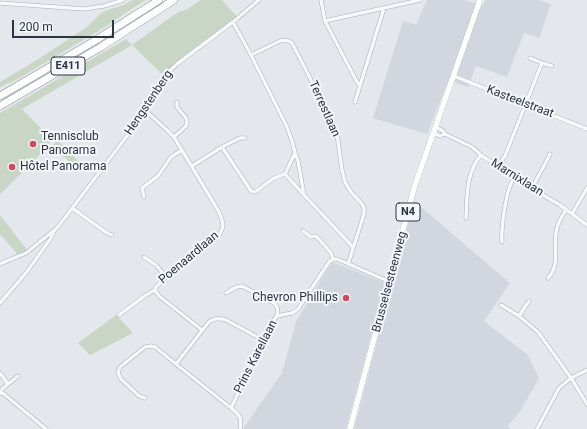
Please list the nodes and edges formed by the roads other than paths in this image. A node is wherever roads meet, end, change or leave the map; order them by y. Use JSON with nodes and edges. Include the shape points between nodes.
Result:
{"nodes":[{"id":1,"x":123,"y":0,"type":"edge"},
{"id":2,"x":159,"y":0,"type":"edge"},
{"id":3,"x":174,"y":0,"type":"edge"},
{"id":4,"x":259,"y":0,"type":"edge"},
{"id":5,"x":320,"y":0,"type":"edge"},
{"id":6,"x":420,"y":0,"type":"edge"},
{"id":7,"x":480,"y":0,"type":"edge"},
{"id":8,"x":0,"y":3,"type":"edge"},
{"id":9,"x":384,"y":8,"type":"junction"},
{"id":10,"x":325,"y":21,"type":"junction"},
{"id":11,"x":233,"y":22,"type":"junction"},
{"id":12,"x":251,"y":55,"type":"junction"},
{"id":13,"x":530,"y":58,"type":"dead end"},
{"id":14,"x":542,"y":63,"type":"junction"},
{"id":15,"x":552,"y":66,"type":"dead end"},
{"id":16,"x":363,"y":74,"type":"junction"},
{"id":17,"x":454,"y":76,"type":"junction"},
{"id":18,"x":354,"y":77,"type":"junction"},
{"id":19,"x":360,"y":85,"type":"junction"},
{"id":20,"x":0,"y":96,"type":"edge"},
{"id":21,"x":177,"y":102,"type":"dead end"},
{"id":22,"x":355,"y":102,"type":"dead end"},
{"id":23,"x":525,"y":104,"type":"junction"},
{"id":24,"x":0,"y":106,"type":"edge"},
{"id":25,"x":146,"y":111,"type":"junction"},
{"id":26,"x":436,"y":127,"type":"junction"},
{"id":27,"x":587,"y":128,"type":"edge"},
{"id":28,"x":433,"y":133,"type":"junction"},
{"id":29,"x":445,"y":134,"type":"junction"},
{"id":30,"x":174,"y":137,"type":"junction"},
{"id":31,"x":246,"y":138,"type":"dead end"},
{"id":32,"x":222,"y":147,"type":"junction"},
{"id":33,"x":182,"y":150,"type":"junction"},
{"id":34,"x":295,"y":153,"type":"junction"},
{"id":35,"x":550,"y":154,"type":"dead end"},
{"id":36,"x":481,"y":155,"type":"junction"},
{"id":37,"x":192,"y":166,"type":"junction"},
{"id":38,"x":497,"y":167,"type":"junction"},
{"id":39,"x":285,"y":174,"type":"junction"},
{"id":40,"x":514,"y":178,"type":"junction"},
{"id":41,"x":532,"y":188,"type":"junction"},
{"id":42,"x":587,"y":188,"type":"edge"},
{"id":43,"x":304,"y":195,"type":"junction"},
{"id":44,"x":144,"y":197,"type":"dead end"},
{"id":45,"x":72,"y":208,"type":"junction"},
{"id":46,"x":566,"y":210,"type":"junction"},
{"id":47,"x":572,"y":214,"type":"junction"},
{"id":48,"x":466,"y":218,"type":"dead end"},
{"id":49,"x":587,"y":225,"type":"edge"},
{"id":50,"x":54,"y":231,"type":"junction"},
{"id":51,"x":303,"y":231,"type":"dead end"},
{"id":52,"x":112,"y":235,"type":"dead end"},
{"id":53,"x":502,"y":242,"type":"dead end"},
{"id":54,"x":353,"y":247,"type":"junction"},
{"id":55,"x":144,"y":257,"type":"dead end"},
{"id":56,"x":333,"y":259,"type":"junction"},
{"id":57,"x":0,"y":264,"type":"edge"},
{"id":58,"x":348,"y":264,"type":"junction"},
{"id":59,"x":166,"y":277,"type":"junction"},
{"id":60,"x":548,"y":278,"type":"dead end"},
{"id":61,"x":390,"y":282,"type":"junction"},
{"id":62,"x":155,"y":290,"type":"junction"},
{"id":63,"x":226,"y":293,"type":"dead end"},
{"id":64,"x":529,"y":301,"type":"dead end"},
{"id":65,"x":0,"y":303,"type":"edge"},
{"id":66,"x":501,"y":305,"type":"dead end"},
{"id":67,"x":119,"y":315,"type":"dead end"},
{"id":68,"x":278,"y":316,"type":"junction"},
{"id":69,"x":519,"y":316,"type":"junction"},
{"id":70,"x":202,"y":330,"type":"junction"},
{"id":71,"x":263,"y":340,"type":"junction"},
{"id":72,"x":176,"y":364,"type":"junction"},
{"id":73,"x":587,"y":370,"type":"edge"},
{"id":74,"x":0,"y":373,"type":"edge"},
{"id":75,"x":18,"y":376,"type":"dead end"},
{"id":76,"x":571,"y":378,"type":"junction"},
{"id":77,"x":8,"y":384,"type":"junction"},
{"id":78,"x":0,"y":393,"type":"edge"},
{"id":79,"x":145,"y":398,"type":"dead end"},
{"id":80,"x":587,"y":404,"type":"edge"},
{"id":81,"x":231,"y":408,"type":"junction"},
{"id":82,"x":46,"y":429,"type":"edge"},
{"id":83,"x":240,"y":429,"type":"edge"},
{"id":84,"x":350,"y":429,"type":"edge"},
{"id":85,"x":537,"y":429,"type":"edge"}],
"edges":[{"from":1,"to":8,"type":"street","via":[[84,9]]},
{"from":2,"to":20,"type":"highway","number":"E411"},
{"from":3,"to":24,"type":"highway","number":"E411","via":[[106,44]]},
{"from":4,"to":11,"type":"street","name":"Hengstenberg"},
{"from":5,"to":10,"type":"street"},
{"from":6,"to":9,"type":"street"},
{"from":7,"to":17,"type":"main road","name":"Brusselsesteenweg","number":"N4"},
{"from":9,"to":10,"type":"street"},
{"from":9,"to":16,"type":"street"},
{"from":10,"to":18,"type":"street"},
{"from":11,"to":12,"type":"street"},
{"from":11,"to":25,"type":"street","name":"Hengstenberg","via":[[165,75]]},
{"from":12,"to":34,"type":"street","via":[[287,127]]},
{"from":12,"to":54,"type":"street","name":"Terrestlaan","via":[[280,41],[289,40],[292,43],[337,134],[345,182],[364,208]]},
{"from":13,"to":14,"type":"street"},
{"from":14,"to":15,"type":"street"},
{"from":14,"to":23,"type":"street"},
{"from":16,"to":18,"type":"street"},
{"from":16,"to":19,"type":"street"},
{"from":17,"to":23,"type":"street","name":"Kasteelstraat"},
{"from":17,"to":26,"type":"main road","name":"Brusselsesteenweg","number":"N4"},
{"from":18,"to":19,"type":"street"},
{"from":19,"to":22,"type":"street"},
{"from":21,"to":30,"type":"street","via":[[177,107],[187,122]]},
{"from":23,"to":27,"type":"street","name":"Kasteelstraat"},
{"from":23,"to":38,"type":"street","via":[[505,156]]},
{"from":25,"to":30,"type":"street","name":"Poenaardlaan"},
{"from":25,"to":45,"type":"street","name":"Hengstenberg"},
{"from":26,"to":28,"type":"main road","name":"Brusselsesteenweg","number":"N4"},
{"from":26,"to":29,"type":"street","name":"Marnixlaan"},
{"from":28,"to":29,"type":"street","name":"Marnixlaan","via":[[440,136]]},
{"from":28,"to":61,"type":"main road","name":"Brusselsesteenweg","number":"N4","via":[[415,185]]},
{"from":29,"to":36,"type":"street","name":"Marnixlaan","via":[[472,147]]},
{"from":30,"to":33,"type":"street","name":"Poenaardlaan"},
{"from":31,"to":32,"type":"street","via":[[240,138]]},
{"from":32,"to":37,"type":"street"},
{"from":32,"to":39,"type":"street","via":[[251,191],[255,192],[274,178]]},
{"from":33,"to":37,"type":"street","name":"Poenaardlaan"},
{"from":33,"to":44,"type":"street","via":[[171,157],[158,176],[142,188]]},
{"from":34,"to":39,"type":"street"},
{"from":34,"to":43,"type":"street"},
{"from":35,"to":41,"type":"street"},
{"from":36,"to":38,"type":"street","name":"Marnixlaan"},
{"from":36,"to":48,"type":"street","via":[[476,160],[470,176]]},
{"from":37,"to":59,"type":"street","name":"Poenaardlaan","via":[[220,212],[224,224],[216,238]]},
{"from":38,"to":40,"type":"street","name":"Marnixlaan"},
{"from":39,"to":43,"type":"street"},
{"from":40,"to":41,"type":"street","name":"Marnixlaan"},
{"from":40,"to":53,"type":"street","via":[[502,228]]},
{"from":41,"to":46,"type":"street","name":"Marnixlaan"},
{"from":42,"to":47,"type":"street"},
{"from":43,"to":54,"type":"street"},
{"from":45,"to":50,"type":"street","name":"Hengstenberg"},
{"from":45,"to":52,"type":"street"},
{"from":46,"to":47,"type":"street","name":"Marnixlaan"},
{"from":46,"to":60,"type":"street","via":[[556,233],[555,263],[553,273]]},
{"from":47,"to":49,"type":"street","name":"Marnixlaan"},
{"from":50,"to":57,"type":"street","name":"Hengstenberg","via":[[26,253]]},
{"from":50,"to":65,"type":"street","via":[[26,273]]},
{"from":51,"to":56,"type":"street","via":[[312,237],[316,236]]},
{"from":54,"to":58,"type":"street","name":"Terrestlaan"},
{"from":55,"to":59,"type":"street","via":[[156,265]]},
{"from":56,"to":58,"type":"street"},
{"from":56,"to":68,"type":"street","name":"Prins Karellaan","via":[[298,309]]},
{"from":58,"to":61,"type":"street"},
{"from":59,"to":62,"type":"street","name":"Poenaardlaan"},
{"from":61,"to":84,"type":"main road","name":"Brusselsesteenweg","number":"N4"},
{"from":62,"to":67,"type":"street","name":"Poenaardlaan"},
{"from":62,"to":70,"type":"street"},
{"from":63,"to":68,"type":"street","via":[[242,286],[274,303]]},
{"from":64,"to":69,"type":"street"},
{"from":66,"to":69,"type":"street"},
{"from":68,"to":71,"type":"street","name":"Prins Karellaan"},
{"from":69,"to":76,"type":"street","via":[[538,332]]},
{"from":70,"to":71,"type":"street","via":[[210,321],[222,319]]},
{"from":70,"to":72,"type":"street"},
{"from":71,"to":81,"type":"street","name":"Prins Karellaan"},
{"from":72,"to":79,"type":"street","via":[[154,347],[148,346],[120,367],[118,373],[121,379],[139,396]]},
{"from":72,"to":81,"type":"street"},
{"from":73,"to":76,"type":"street"},
{"from":74,"to":77,"type":"street"},
{"from":75,"to":77,"type":"street"},
{"from":76,"to":80,"type":"street"},
{"from":76,"to":85,"type":"street","via":[[559,388]]},
{"from":77,"to":78,"type":"street"},
{"from":78,"to":82,"type":"street"},
{"from":81,"to":83,"type":"street","name":"Prins Karellaan","via":[[240,417]]}]}
